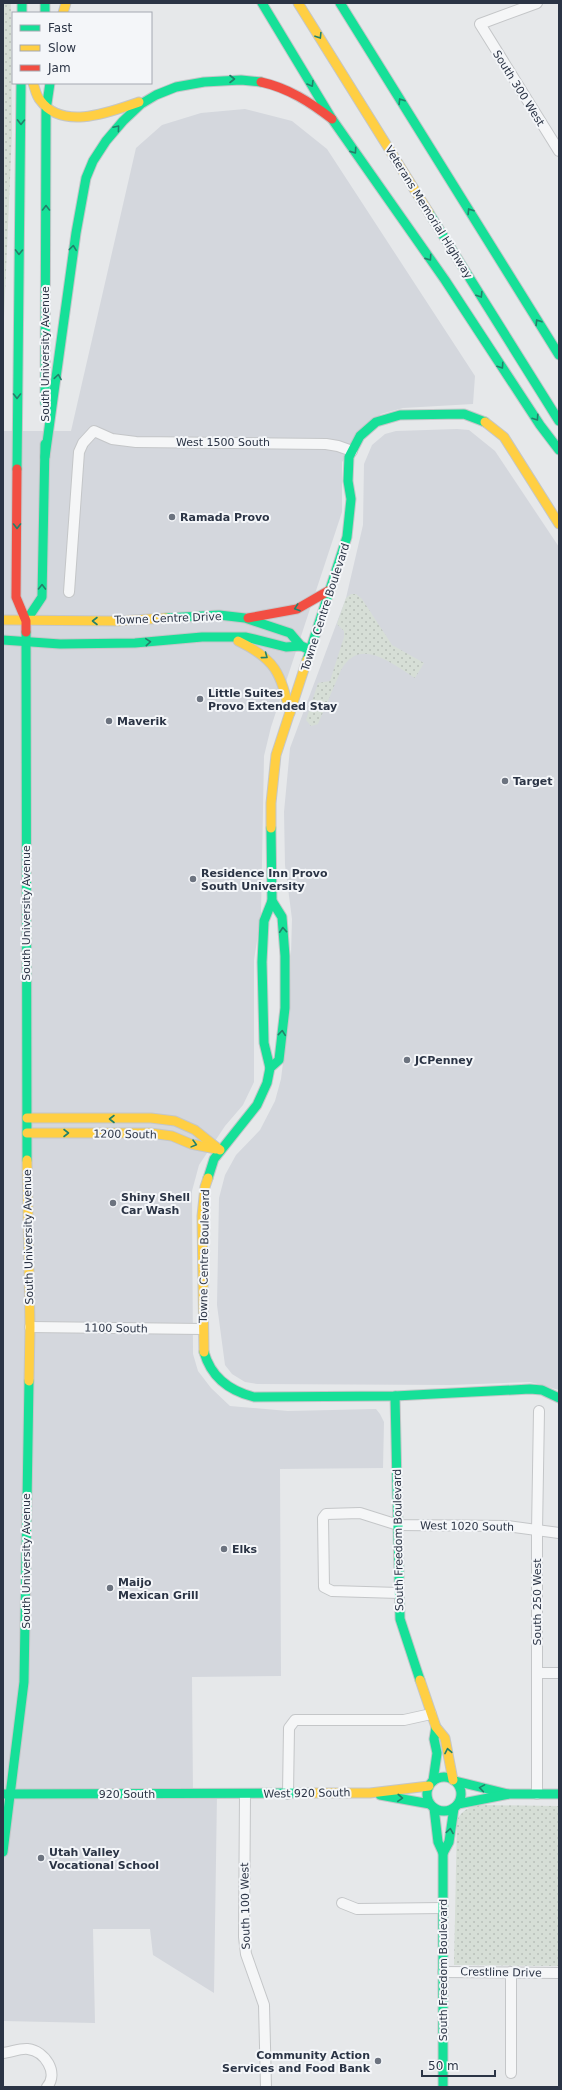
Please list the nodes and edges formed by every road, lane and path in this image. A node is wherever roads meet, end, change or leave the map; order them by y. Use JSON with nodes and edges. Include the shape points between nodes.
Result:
{"nodes":[{"id":1,"x":262,"y":3,"type":"edge"},
{"id":2,"x":298,"y":3,"type":"edge"},
{"id":3,"x":340,"y":3,"type":"edge"},
{"id":4,"x":536,"y":3,"type":"edge"},
{"id":5,"x":21,"y":84,"type":"edge"},
{"id":6,"x":33,"y":84,"type":"edge"},
{"id":7,"x":46,"y":84,"type":"edge"},
{"id":8,"x":50,"y":84,"type":"edge"},
{"id":9,"x":150,"y":98,"type":"junction"},
{"id":10,"x":46,"y":110,"type":"junction"},
{"id":11,"x":332,"y":119,"type":"junction"},
{"id":12,"x":559,"y":152,"type":"edge"},
{"id":13,"x":559,"y":355,"type":"edge"},
{"id":14,"x":559,"y":421,"type":"edge"},
{"id":15,"x":559,"y":450,"type":"edge"},
{"id":16,"x":352,"y":451,"type":"junction"},
{"id":17,"x":45,"y":457,"type":"junction"},
{"id":18,"x":559,"y":524,"type":"edge"},
{"id":19,"x":330,"y":590,"type":"junction"},
{"id":20,"x":69,"y":592,"type":"dead end"},
{"id":21,"x":246,"y":618,"type":"junction"},
{"id":22,"x":3,"y":620,"type":"edge"},
{"id":23,"x":26,"y":621,"type":"junction"},
{"id":24,"x":230,"y":637,"type":"junction"},
{"id":25,"x":3,"y":640,"type":"edge"},
{"id":26,"x":25,"y":641,"type":"junction"},
{"id":27,"x":301,"y":646,"type":"junction"},
{"id":28,"x":311,"y":650,"type":"junction"},
{"id":29,"x":290,"y":714,"type":"junction"},
{"id":30,"x":272,"y":901,"type":"junction"},
{"id":31,"x":270,"y":1068,"type":"junction"},
{"id":32,"x":27,"y":1118,"type":"junction"},
{"id":33,"x":27,"y":1133,"type":"junction"},
{"id":34,"x":220,"y":1150,"type":"junction"},
{"id":35,"x":30,"y":1327,"type":"junction"},
{"id":36,"x":203,"y":1329,"type":"junction"},
{"id":37,"x":396,"y":1396,"type":"junction"},
{"id":38,"x":559,"y":1398,"type":"edge"},
{"id":39,"x":539,"y":1411,"type":"dead end"},
{"id":40,"x":398,"y":1525,"type":"junction"},
{"id":41,"x":537,"y":1531,"type":"junction"},
{"id":42,"x":559,"y":1533,"type":"edge"},
{"id":43,"x":399,"y":1592,"type":"junction"},
{"id":44,"x":537,"y":1673,"type":"junction"},
{"id":45,"x":559,"y":1673,"type":"edge"},
{"id":46,"x":431,"y":1714,"type":"junction"},
{"id":47,"x":436,"y":1727,"type":"junction"},
{"id":48,"x":454,"y":1780,"type":"junction"},
{"id":49,"x":431,"y":1784,"type":"junction"},
{"id":50,"x":370,"y":1792,"type":"junction"},
{"id":51,"x":6,"y":1794,"type":"edge"},
{"id":52,"x":245,"y":1794,"type":"junction"},
{"id":53,"x":288,"y":1794,"type":"junction"},
{"id":54,"x":509,"y":1794,"type":"junction"},
{"id":55,"x":537,"y":1794,"type":"junction"},
{"id":56,"x":559,"y":1794,"type":"edge"},
{"id":57,"x":432,"y":1806,"type":"junction"},
{"id":58,"x":456,"y":1806,"type":"junction"},
{"id":59,"x":3,"y":1852,"type":"edge"},
{"id":60,"x":443,"y":1853,"type":"junction"},
{"id":61,"x":342,"y":1903,"type":"dead end"},
{"id":62,"x":443,"y":1908,"type":"junction"},
{"id":63,"x":443,"y":1972,"type":"junction"},
{"id":64,"x":511,"y":1972,"type":"junction"},
{"id":65,"x":559,"y":1973,"type":"edge"},
{"id":66,"x":3,"y":2053,"type":"edge"},
{"id":67,"x":511,"y":2072,"type":"dead end"},
{"id":68,"x":47,"y":2087,"type":"edge"},
{"id":69,"x":266,"y":2087,"type":"edge"},
{"id":70,"x":443,"y":2087,"type":"edge"}],
"edges":[{"from":1,"to":11,"type":"main road","one_way":true},
{"from":2,"to":14,"type":"main road","name":"Veterans Memorial Highway","one_way":true},
{"from":13,"to":3,"type":"main road","one_way":true},
{"from":4,"to":12,"type":"street","name":"South 300 West","via":[[480,24]]},
{"from":5,"to":23,"type":"main road","name":"South University Avenue","one_way":true,"via":[[16,597]]},
{"from":6,"to":10,"type":"main road","via":[[39,102]]},
{"from":7,"to":10,"type":"main road","name":"South University Avenue"},
{"from":8,"to":10,"type":"main road"},
{"from":9,"to":10,"type":"main road","via":[[90,116],[63,116]]},
{"from":9,"to":11,"type":"main road","one_way":true,"via":[[179,86],[230,79],[257,81],[286,88],[311,101]]},
{"from":17,"to":9,"type":"main road","one_way":true,"via":[[59,370],[75,234],[88,171],[98,151],[119,126]]},
{"from":17,"to":10,"type":"main road","name":"South University Avenue","one_way":true},
{"from":11,"to":15,"type":"main road","one_way":true,"via":[[445,280]]},
{"from":16,"to":18,"type":"main road","name":"Towne Centre Boulevard","via":[[368,428],[385,418],[450,413],[476,417],[491,425],[504,437]]},
{"from":16,"to":19,"type":"main road","name":"Towne Centre Boulevard","via":[[348,481],[350,519]]},
{"from":16,"to":20,"type":"street","name":"West 1500 South","via":[[326,444],[136,442],[112,439],[94,431],[79,452]]},
{"from":23,"to":17,"type":"main road","name":"South University Avenue","one_way":true,"via":[[42,597]]},
{"from":19,"to":21,"type":"main road","one_way":true,"via":[[297,609]]},
{"from":19,"to":28,"type":"main road","name":"Towne Centre Boulevard"},
{"from":21,"to":23,"type":"main road","name":"Towne Centre Drive","one_way":true,"via":[[197,615],[117,621]]},
{"from":21,"to":27,"type":"main road","name":"Towne Centre Drive","via":[[290,632]]},
{"from":22,"to":23,"type":"main road","name":"Towne Centre Drive"},
{"from":23,"to":26,"type":"main road","name":"South University Avenue"},
{"from":26,"to":24,"type":"main road","name":"Towne Centre Drive","one_way":true,"via":[[60,644],[135,643]]},
{"from":24,"to":27,"type":"main road","name":"Towne Centre Drive","via":[[246,637],[286,647]]},
{"from":24,"to":29,"type":"main road","one_way":true,"via":[[267,656],[276,668]]},
{"from":25,"to":26,"type":"main road","name":"Towne Centre Drive"},
{"from":26,"to":32,"type":"main road","name":"South University Avenue"},
{"from":27,"to":28,"type":"main road","name":"Towne Centre Drive"},
{"from":28,"to":29,"type":"main road","name":"Towne Centre Boulevard"},
{"from":29,"to":30,"type":"main road","name":"Towne Centre Boulevard","via":[[278,745],[272,779]]},
{"from":30,"to":31,"type":"main road","via":[[264,921],[262,969],[264,1043]]},
{"from":31,"to":30,"type":"main road","name":"Towne Centre Boulevard","one_way":true,"via":[[279,1060],[285,998],[282,917]]},
{"from":31,"to":34,"type":"main road","name":"Towne Centre Boulevard","via":[[258,1105]]},
{"from":32,"to":33,"type":"main road","name":"South University Avenue"},
{"from":34,"to":32,"type":"main road","name":"1200 South","one_way":true,"via":[[195,1130],[175,1122],[151,1118]]},
{"from":33,"to":34,"type":"main road","name":"1200 South","one_way":true,"via":[[150,1133],[172,1136],[191,1144]]},
{"from":33,"to":35,"type":"main road","name":"South University Avenue"},
{"from":34,"to":36,"type":"main road","name":"Towne Centre Boulevard","via":[[208,1174],[203,1196]]},
{"from":35,"to":36,"type":"street","name":"1100 South"},
{"from":35,"to":51,"type":"main road","name":"South University Avenue","via":[[25,1524],[26,1642],[22,1701]]},
{"from":36,"to":37,"type":"main road","name":"Towne Centre Boulevard","via":[[204,1353],[209,1366],[224,1384],[241,1394],[266,1398]]},
{"from":37,"to":38,"type":"main road","name":"Towne Centre Boulevard","via":[[530,1389],[542,1390]]},
{"from":37,"to":40,"type":"main road","name":"South Freedom Boulevard"},
{"from":39,"to":41,"type":"street","name":"South 250 West"},
{"from":40,"to":41,"type":"street","name":"West 1020 South","via":[[507,1526]]},
{"from":40,"to":43,"type":"main road","name":"South Freedom Boulevard"},
{"from":40,"to":43,"type":"street","name":"West 1020 South","via":[[360,1513],[331,1513],[323,1518],[326,1589]]},
{"from":41,"to":42,"type":"street","name":"West 1020 South"},
{"from":41,"to":44,"type":"street","name":"South 250 West"},
{"from":43,"to":46,"type":"main road","name":"South Freedom Boulevard","via":[[402,1626]]},
{"from":44,"to":45,"type":"street"},
{"from":44,"to":55,"type":"street","name":"South 250 West"},
{"from":46,"to":47,"type":"main road","name":"South Freedom Boulevard"},
{"from":46,"to":53,"type":"street","via":[[404,1720],[295,1720],[289,1728]]},
{"from":48,"to":47,"type":"main road","name":"South Freedom Boulevard","one_way":true,"via":[[445,1738]]},
{"from":47,"to":49,"type":"main road","name":"South Freedom Boulevard","via":[[434,1739],[437,1753]]},
{"from":48,"to":49,"type":"main road","via":[[439,1778]]},
{"from":54,"to":48,"type":"main road","one_way":true},
{"from":48,"to":58,"type":"main road","via":[[461,1794]]},
{"from":49,"to":50,"type":"main road","name":"West 920 South"},
{"from":49,"to":57,"type":"main road","via":[[427,1793]]},
{"from":50,"to":53,"type":"main road","name":"West 920 South"},
{"from":50,"to":57,"type":"main road","name":"West 920 South","one_way":true},
{"from":51,"to":52,"type":"main road","name":"920 South"},
{"from":51,"to":59,"type":"main road","name":"South University Avenue"},
{"from":52,"to":53,"type":"main road","name":"West 920 South"},
{"from":52,"to":69,"type":"street","name":"South 100 West","via":[[244,1938],[246,1954],[264,2005]]},
{"from":54,"to":55,"type":"main road"},
{"from":54,"to":58,"type":"main road"},
{"from":55,"to":56,"type":"main road"},
{"from":57,"to":58,"type":"main road","via":[[444,1811]]},
{"from":57,"to":60,"type":"main road","name":"South Freedom Boulevard","via":[[438,1842]]},
{"from":60,"to":58,"type":"main road","name":"South Freedom Boulevard","one_way":true,"via":[[449,1842]]},
{"from":60,"to":62,"type":"main road","name":"South Freedom Boulevard"},
{"from":61,"to":62,"type":"street","via":[[357,1909]]},
{"from":62,"to":63,"type":"main road","name":"South Freedom Boulevard"},
{"from":63,"to":64,"type":"street","name":"Crestline Drive"},
{"from":63,"to":70,"type":"main road","name":"South Freedom Boulevard"},
{"from":64,"to":65,"type":"street","name":"Crestline Drive"},
{"from":64,"to":67,"type":"street"},
{"from":66,"to":68,"type":"street","via":[[28,2049],[42,2055],[49,2063],[51,2074]]}]}
